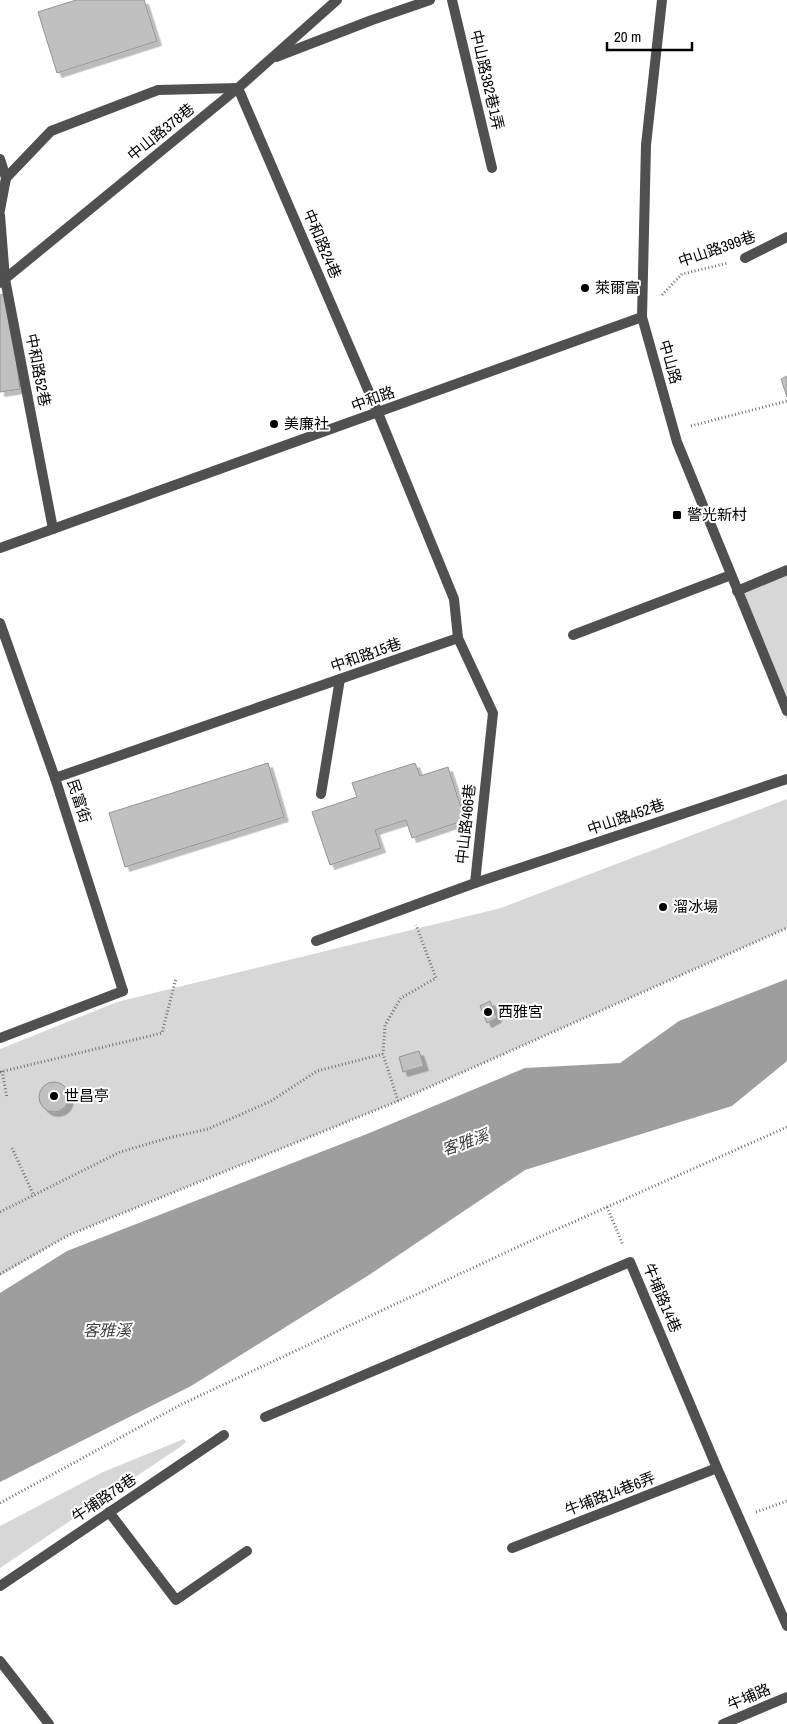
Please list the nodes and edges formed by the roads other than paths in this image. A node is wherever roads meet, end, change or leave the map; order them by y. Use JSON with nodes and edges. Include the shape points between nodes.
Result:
{"nodes":[{"id":1,"x":337,"y":0,"type":"edge"},
{"id":2,"x":430,"y":0,"type":"edge"},
{"id":3,"x":452,"y":0,"type":"edge"},
{"id":4,"x":662,"y":0,"type":"edge"},
{"id":5,"x":270,"y":60,"type":"junction"},
{"id":6,"x":238,"y":88,"type":"junction"},
{"id":7,"x":0,"y":159,"type":"edge"},
{"id":8,"x":492,"y":168,"type":"dead end"},
{"id":9,"x":6,"y":178,"type":"junction"},
{"id":10,"x":0,"y":210,"type":"edge"},
{"id":11,"x":0,"y":216,"type":"edge"},
{"id":12,"x":787,"y":237,"type":"edge"},
{"id":13,"x":745,"y":258,"type":"road end"},
{"id":14,"x":2,"y":281,"type":"edge"},
{"id":15,"x":642,"y":317,"type":"junction"},
{"id":16,"x":378,"y":413,"type":"junction"},
{"id":17,"x":53,"y":529,"type":"junction"},
{"id":18,"x":0,"y":548,"type":"edge"},
{"id":19,"x":787,"y":570,"type":"edge"},
{"id":20,"x":731,"y":575,"type":"junction"},
{"id":21,"x":737,"y":591,"type":"junction"},
{"id":22,"x":0,"y":623,"type":"edge"},
{"id":23,"x":573,"y":636,"type":"dead end"},
{"id":24,"x":458,"y":638,"type":"junction"},
{"id":25,"x":340,"y":679,"type":"junction"},
{"id":26,"x":787,"y":710,"type":"edge"},
{"id":27,"x":55,"y":778,"type":"junction"},
{"id":28,"x":787,"y":779,"type":"edge"},
{"id":29,"x":321,"y":794,"type":"dead end"},
{"id":30,"x":475,"y":883,"type":"junction"},
{"id":31,"x":316,"y":941,"type":"dead end"},
{"id":32,"x":0,"y":1038,"type":"edge"},
{"id":33,"x":265,"y":1417,"type":"dead end"},
{"id":34,"x":224,"y":1434,"type":"dead end"},
{"id":35,"x":718,"y":1468,"type":"junction"},
{"id":36,"x":109,"y":1512,"type":"junction"},
{"id":37,"x":512,"y":1548,"type":"dead end"},
{"id":38,"x":247,"y":1551,"type":"dead end"},
{"id":39,"x":0,"y":1586,"type":"edge"},
{"id":40,"x":787,"y":1626,"type":"edge"},
{"id":41,"x":0,"y":1660,"type":"edge"},
{"id":42,"x":787,"y":1697,"type":"edge"},
{"id":43,"x":49,"y":1724,"type":"edge"},
{"id":44,"x":723,"y":1724,"type":"edge"}],
"edges":[{"from":1,"to":5,"type":"street","name":"中山路378巷"},
{"from":2,"to":5,"type":"street"},
{"from":3,"to":8,"type":"street","name":"中山路382巷1弄"},
{"from":4,"to":15,"type":"street","name":"中山路","via":[[646,145]]},
{"from":5,"to":6,"type":"street","name":"中山路378巷"},
{"from":6,"to":9,"type":"street","via":[[158,90],[51,130]]},
{"from":6,"to":14,"type":"street","name":"中山路378巷"},
{"from":6,"to":16,"type":"street","name":"中和路24巷"},
{"from":7,"to":9,"type":"street"},
{"from":9,"to":10,"type":"street"},
{"from":11,"to":14,"type":"street","name":"中和路52巷"},
{"from":12,"to":13,"type":"street","name":"中山路399巷"},
{"from":14,"to":17,"type":"street","name":"中和路52巷"},
{"from":15,"to":16,"type":"street","name":"中和路"},
{"from":15,"to":20,"type":"street","name":"中山路","via":[[676,442]]},
{"from":16,"to":17,"type":"street","name":"中和路"},
{"from":16,"to":24,"type":"street","via":[[454,599]]},
{"from":17,"to":18,"type":"street","name":"中和路"},
{"from":19,"to":21,"type":"street"},
{"from":20,"to":21,"type":"street","name":"中山路"},
{"from":20,"to":23,"type":"street"},
{"from":21,"to":26,"type":"street","name":"中山路"},
{"from":22,"to":27,"type":"street","name":"民富街"},
{"from":24,"to":25,"type":"street","name":"中和路15巷"},
{"from":24,"to":30,"type":"street","name":"中山路466巷","via":[[493,713]]},
{"from":25,"to":27,"type":"street","name":"中和路15巷"},
{"from":25,"to":29,"type":"street"},
{"from":27,"to":32,"type":"street","name":"民富街","via":[[123,991]]},
{"from":28,"to":30,"type":"street","name":"中山路452巷"},
{"from":30,"to":31,"type":"street","name":"中山路466巷"},
{"from":33,"to":35,"type":"street","name":"牛埔路14巷","via":[[630,1262]]},
{"from":34,"to":36,"type":"street","name":"牛埔路78巷"},
{"from":35,"to":37,"type":"street","name":"牛埔路14巷6弄"},
{"from":35,"to":40,"type":"street","name":"牛埔路14巷"},
{"from":36,"to":38,"type":"street","via":[[176,1600]]},
{"from":36,"to":39,"type":"street","name":"牛埔路78巷"},
{"from":41,"to":43,"type":"street"},
{"from":42,"to":44,"type":"street","name":"牛埔路"}]}
